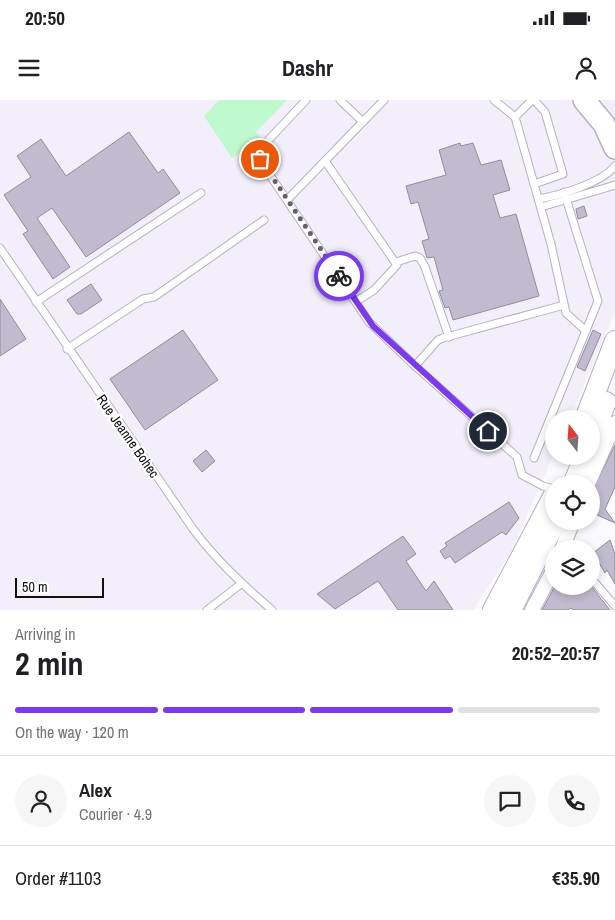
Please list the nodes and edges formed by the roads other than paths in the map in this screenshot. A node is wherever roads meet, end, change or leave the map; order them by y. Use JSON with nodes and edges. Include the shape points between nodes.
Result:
{"nodes":[{"id":1,"x":306,"y":100,"type":"edge"},
{"id":2,"x":340,"y":100,"type":"edge"},
{"id":3,"x":384,"y":100,"type":"edge"},
{"id":4,"x":494,"y":100,"type":"edge"},
{"id":5,"x":533,"y":100,"type":"edge"},
{"id":6,"x":584,"y":100,"type":"edge"},
{"id":7,"x":515,"y":117,"type":"junction"},
{"id":8,"x":363,"y":122,"type":"junction"},
{"id":9,"x":615,"y":148,"type":"edge"},
{"id":10,"x":325,"y":161,"type":"junction"},
{"id":11,"x":615,"y":166,"type":"edge"},
{"id":12,"x":534,"y":184,"type":"junction"},
{"id":13,"x":615,"y":186,"type":"edge"},
{"id":14,"x":201,"y":193,"type":"dead end"},
{"id":15,"x":566,"y":196,"type":"junction"},
{"id":16,"x":287,"y":200,"type":"junction"},
{"id":17,"x":540,"y":203,"type":"junction"},
{"id":18,"x":264,"y":220,"type":"dead end"},
{"id":19,"x":0,"y":248,"type":"edge"},
{"id":20,"x":396,"y":262,"type":"junction"},
{"id":21,"x":36,"y":302,"type":"junction"},
{"id":22,"x":357,"y":302,"type":"junction"},
{"id":23,"x":564,"y":305,"type":"junction"},
{"id":24,"x":586,"y":331,"type":"junction"},
{"id":25,"x":449,"y":337,"type":"junction"},
{"id":26,"x":615,"y":341,"type":"edge"},
{"id":27,"x":68,"y":349,"type":"junction"},
{"id":28,"x":615,"y":361,"type":"edge"},
{"id":29,"x":415,"y":366,"type":"junction"},
{"id":30,"x":615,"y":379,"type":"edge"},
{"id":31,"x":588,"y":410,"type":"edge"},
{"id":32,"x":595,"y":410,"type":"edge"},
{"id":33,"x":600,"y":417,"type":"edge"},
{"id":34,"x":615,"y":422,"type":"edge"},
{"id":35,"x":534,"y":458,"type":"dead end"},
{"id":36,"x":592,"y":475,"type":"edge"},
{"id":37,"x":545,"y":486,"type":"edge"},
{"id":38,"x":545,"y":513,"type":"edge"},
{"id":39,"x":545,"y":528,"type":"edge"},
{"id":40,"x":545,"y":560,"type":"edge"},
{"id":41,"x":241,"y":584,"type":"junction"},
{"id":42,"x":545,"y":586,"type":"edge"},
{"id":43,"x":600,"y":588,"type":"edge"},
{"id":44,"x":615,"y":606,"type":"edge"},
{"id":45,"x":207,"y":610,"type":"edge"},
{"id":46,"x":272,"y":610,"type":"edge"},
{"id":47,"x":494,"y":610,"type":"edge"},
{"id":48,"x":500,"y":610,"type":"edge"},
{"id":49,"x":511,"y":610,"type":"edge"},
{"id":50,"x":532,"y":610,"type":"edge"}],
"edges":[{"from":1,"to":16,"type":"lane","via":[[258,152]]},
{"from":2,"to":8,"type":"lane"},
{"from":3,"to":8,"type":"lane"},
{"from":4,"to":7,"type":"lane"},
{"from":5,"to":7,"type":"lane"},
{"from":5,"to":12,"type":"lane","via":[[545,112],[563,174]]},
{"from":6,"to":9,"type":"main road","via":[[604,124]]},
{"from":7,"to":12,"type":"lane"},
{"from":8,"to":10,"type":"lane"},
{"from":10,"to":16,"type":"lane"},
{"from":10,"to":20,"type":"lane"},
{"from":11,"to":15,"type":"lane","via":[[607,174]]},
{"from":12,"to":17,"type":"lane"},
{"from":13,"to":15,"type":"lane"},
{"from":14,"to":21,"type":"lane"},
{"from":15,"to":17,"type":"lane"},
{"from":15,"to":24,"type":"lane","via":[[598,301]]},
{"from":16,"to":22,"type":"lane"},
{"from":17,"to":23,"type":"lane"},
{"from":18,"to":27,"type":"lane","via":[[154,297],[143,299]]},
{"from":19,"to":21,"type":"lane","name":"Rue Jeanne Bohec"},
{"from":20,"to":22,"type":"lane","via":[[395,269]]},
{"from":20,"to":25,"type":"lane","via":[[415,256],[420,258]]},
{"from":21,"to":27,"type":"lane","name":"Rue Jeanne Bohec"},
{"from":22,"to":29,"type":"lane","via":[[373,326]]},
{"from":23,"to":24,"type":"lane","via":[[567,314]]},
{"from":23,"to":25,"type":"lane"},
{"from":24,"to":35,"type":"lane"},
{"from":25,"to":29,"type":"lane","via":[[438,340]]},
{"from":26,"to":31,"type":"main road"},
{"from":27,"to":41,"type":"lane","name":"Rue Jeanne Bohec","via":[[193,529]]},
{"from":28,"to":32,"type":"lane"},
{"from":29,"to":37,"type":"lane","via":[[517,457],[522,475]]},
{"from":30,"to":33,"type":"main road"},
{"from":34,"to":36,"type":"street"},
{"from":38,"to":47,"type":"main road"},
{"from":39,"to":48,"type":"lane"},
{"from":40,"to":49,"type":"main road"},
{"from":41,"to":45,"type":"lane"},
{"from":41,"to":46,"type":"lane","name":"Rue Jeanne Bohec"},
{"from":42,"to":50,"type":"street"},
{"from":43,"to":44,"type":"lane"}]}
